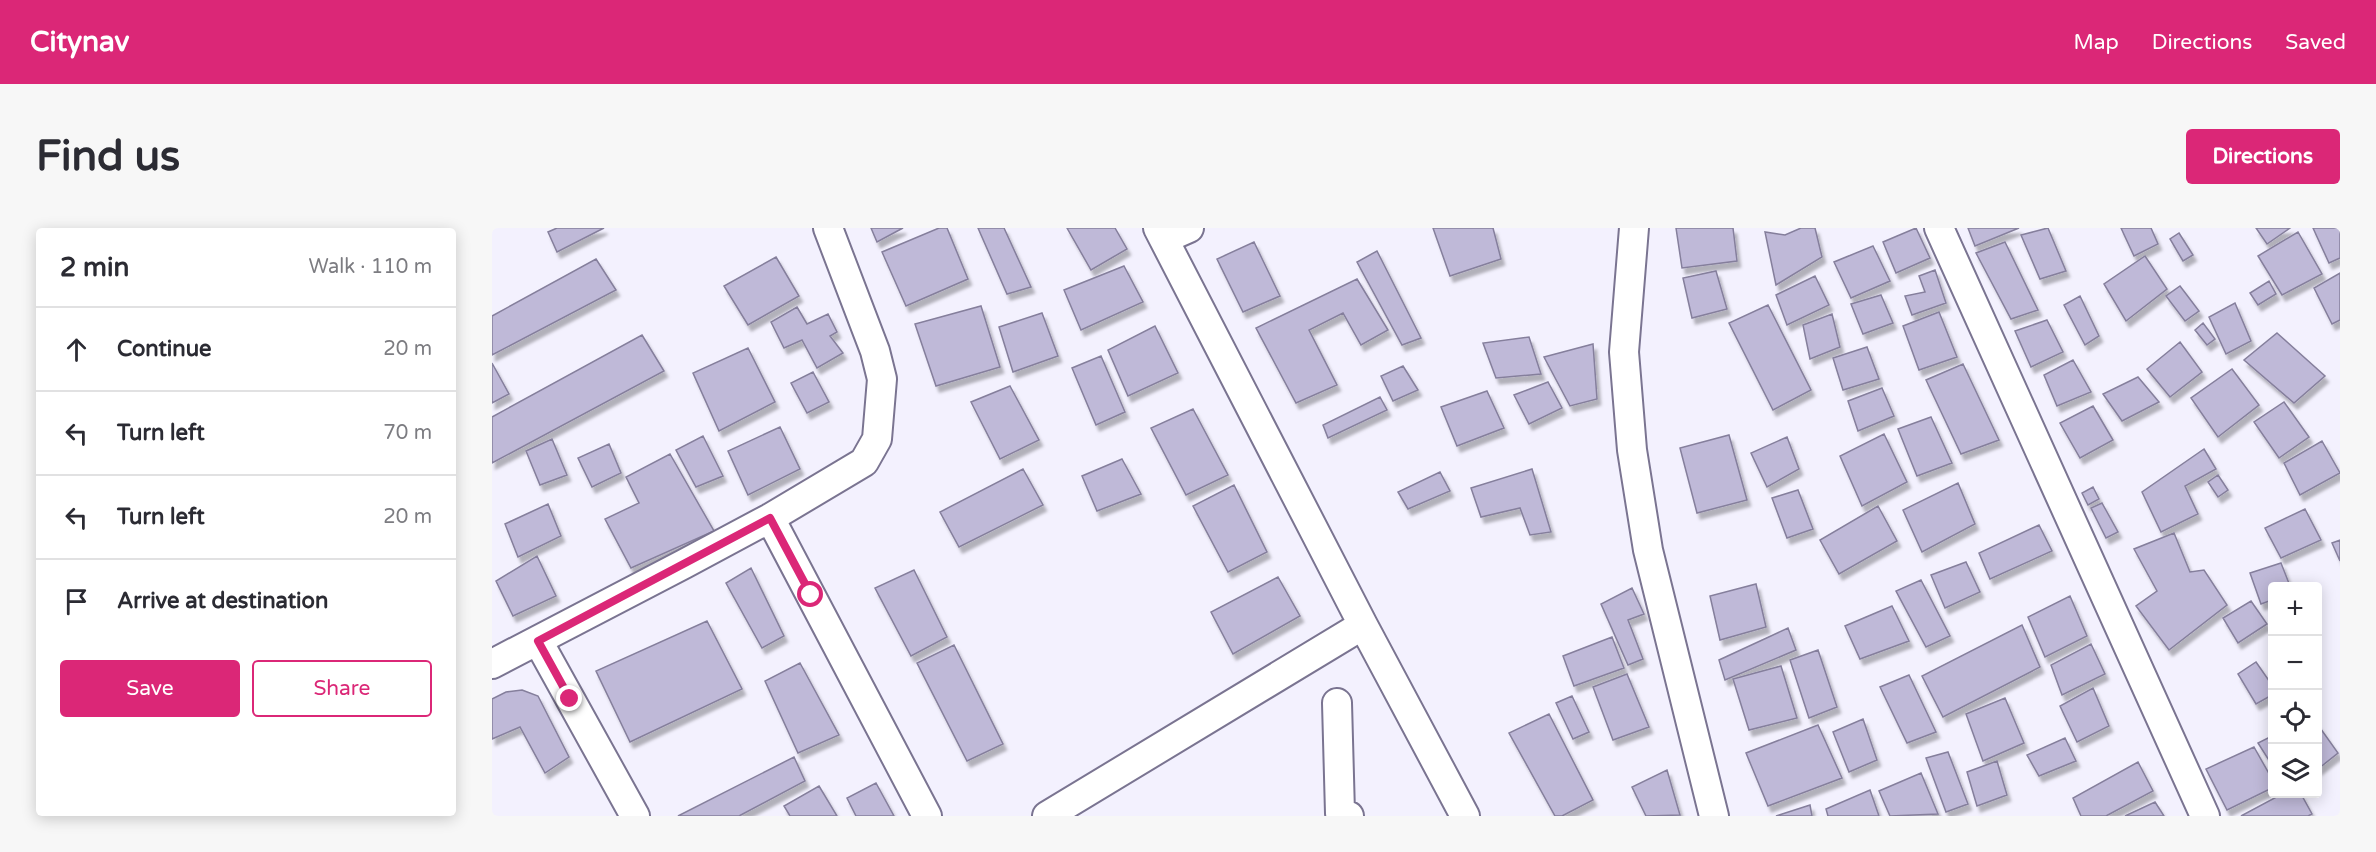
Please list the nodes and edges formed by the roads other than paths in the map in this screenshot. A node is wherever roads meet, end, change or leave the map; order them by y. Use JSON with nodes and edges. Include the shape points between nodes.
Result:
{"nodes":[{"id":1,"x":828,"y":228,"type":"edge"},
{"id":2,"x":1634,"y":228,"type":"edge"},
{"id":3,"x":1939,"y":228,"type":"edge"},
{"id":4,"x":1170,"y":232,"type":"edge"},
{"id":5,"x":770,"y":518,"type":"junction"},
{"id":6,"x":1363,"y":625,"type":"junction"},
{"id":7,"x":538,"y":641,"type":"junction"},
{"id":8,"x":492,"y":664,"type":"edge"},
{"id":9,"x":1338,"y":703,"type":"dead end"},
{"id":10,"x":635,"y":816,"type":"edge"},
{"id":11,"x":927,"y":816,"type":"edge"},
{"id":12,"x":1047,"y":816,"type":"edge"},
{"id":13,"x":1349,"y":816,"type":"edge"},
{"id":14,"x":1466,"y":816,"type":"edge"},
{"id":15,"x":1714,"y":816,"type":"edge"},
{"id":16,"x":2205,"y":816,"type":"edge"}],
"edges":[{"from":1,"to":5,"type":"street","via":[[882,378],[877,439],[864,462]]},
{"from":2,"to":15,"type":"street","via":[[1624,352],[1632,450],[1648,550]]},
{"from":3,"to":16,"type":"street"},
{"from":4,"to":6,"type":"street"},
{"from":5,"to":7,"type":"street"},
{"from":5,"to":11,"type":"street"},
{"from":6,"to":12,"type":"street"},
{"from":6,"to":14,"type":"street"},
{"from":7,"to":8,"type":"street"},
{"from":7,"to":10,"type":"street"},
{"from":9,"to":13,"type":"street","via":[[1340,813]]}]}
